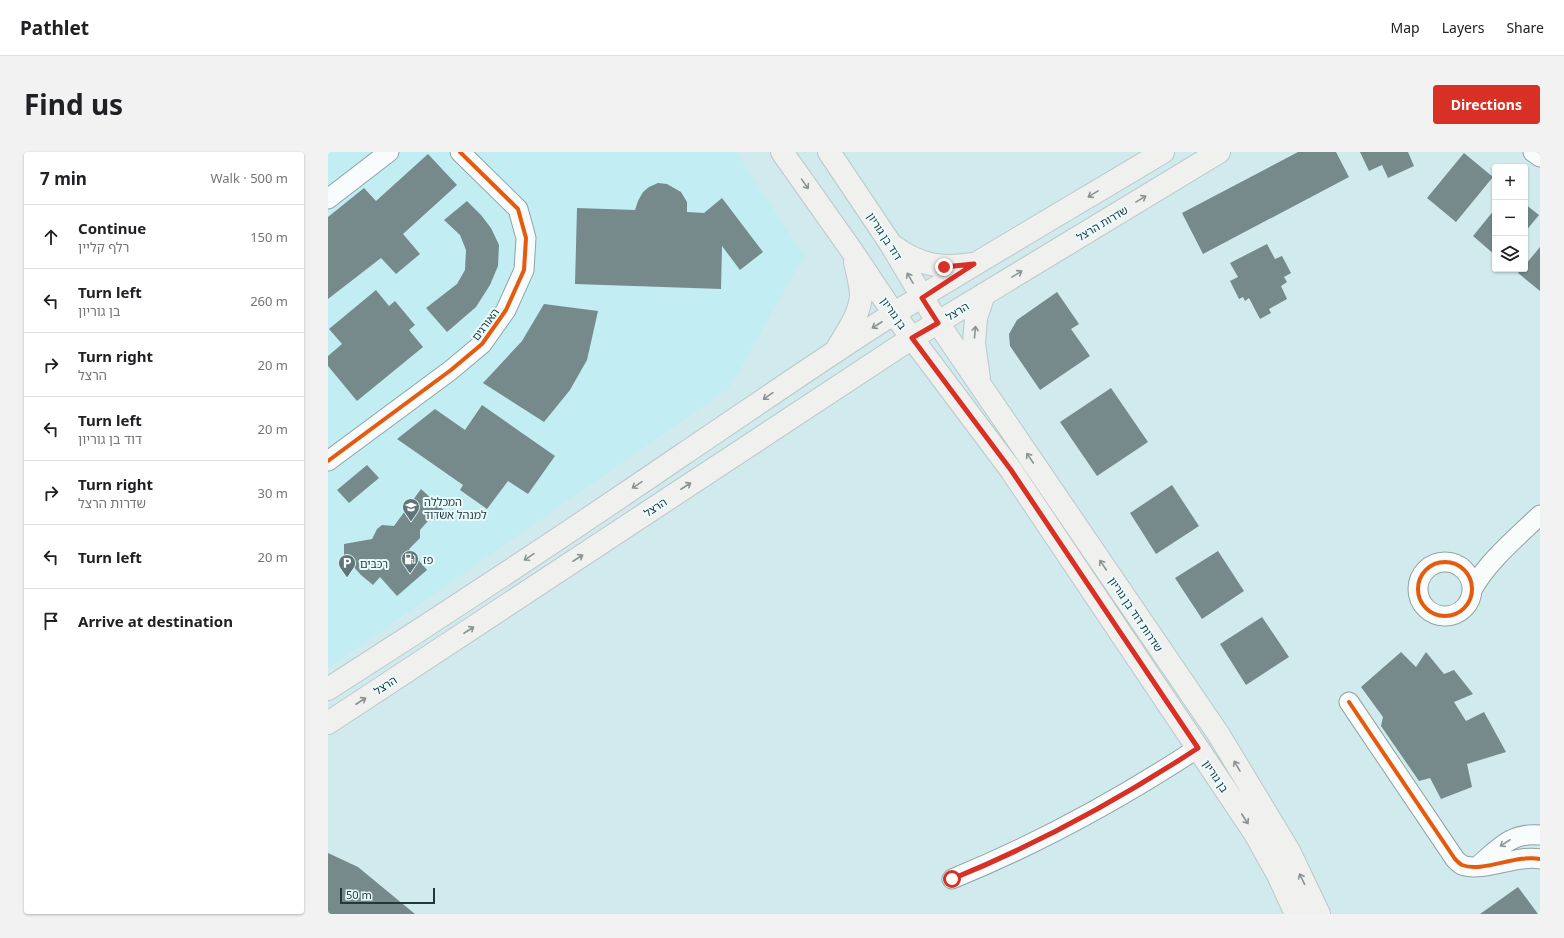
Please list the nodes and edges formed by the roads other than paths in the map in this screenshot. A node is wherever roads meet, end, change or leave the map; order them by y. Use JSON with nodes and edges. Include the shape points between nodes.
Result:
{"nodes":[{"id":1,"x":389,"y":152,"type":"edge"},
{"id":2,"x":460,"y":152,"type":"edge"},
{"id":3,"x":782,"y":152,"type":"edge"},
{"id":4,"x":829,"y":152,"type":"edge"},
{"id":5,"x":1163,"y":152,"type":"edge"},
{"id":6,"x":1219,"y":152,"type":"edge"},
{"id":7,"x":1533,"y":152,"type":"edge"},
{"id":8,"x":1537,"y":152,"type":"edge"},
{"id":9,"x":1540,"y":156,"type":"edge"},
{"id":10,"x":328,"y":199,"type":"edge"},
{"id":11,"x":890,"y":244,"type":"junction"},
{"id":12,"x":852,"y":251,"type":"junction"},
{"id":13,"x":974,"y":264,"type":"junction"},
{"id":14,"x":984,"y":294,"type":"junction"},
{"id":15,"x":922,"y":298,"type":"junction"},
{"id":16,"x":894,"y":314,"type":"junction"},
{"id":17,"x":938,"y":323,"type":"junction"},
{"id":18,"x":912,"y":338,"type":"junction"},
{"id":19,"x":834,"y":353,"type":"junction"},
{"id":20,"x":980,"y":384,"type":"junction"},
{"id":21,"x":328,"y":461,"type":"edge"},
{"id":22,"x":1540,"y":515,"type":"edge"},
{"id":23,"x":1511,"y":543,"type":"junction"},
{"id":24,"x":1460,"y":568,"type":"junction"},
{"id":25,"x":1472,"y":590,"type":"junction"},
{"id":26,"x":328,"y":689,"type":"edge"},
{"id":27,"x":1349,"y":702,"type":"dead end"},
{"id":28,"x":328,"y":723,"type":"edge"},
{"id":29,"x":1198,"y":748,"type":"junction"},
{"id":30,"x":1540,"y":835,"type":"edge"},
{"id":31,"x":1540,"y":859,"type":"edge"},
{"id":32,"x":1478,"y":866,"type":"junction"},
{"id":33,"x":952,"y":879,"type":"dead end"},
{"id":34,"x":1296,"y":914,"type":"edge"},
{"id":35,"x":1319,"y":914,"type":"edge"}],
"edges":[{"from":1,"to":10,"type":"street"},
{"from":2,"to":21,"type":"street","name":"האורגים","via":[[518,208],[526,238],[524,270],[506,310],[482,344]]},
{"from":3,"to":12,"type":"main road","name":"בן גוריון","one_way":true},
{"from":4,"to":11,"type":"main road","name":"דוד בן גוריון"},
{"from":5,"to":13,"type":"main road","one_way":true},
{"from":14,"to":6,"type":"main road","name":"שדרות הרצל","one_way":true},
{"from":7,"to":9,"type":"street"},
{"from":8,"to":9,"type":"street"},
{"from":11,"to":13,"type":"main road","via":[[904,254],[937,266]]},
{"from":15,"to":11,"type":"main road","name":"דוד בן גוריון","one_way":true},
{"from":12,"to":16,"type":"main road","name":"בן גוריון"},
{"from":12,"to":19,"type":"main road","via":[[860,302],[852,325]]},
{"from":13,"to":15,"type":"main road"},
{"from":14,"to":17,"type":"main road","name":"הרצל"},
{"from":20,"to":14,"type":"main road","one_way":true,"via":[[974,343],[976,318]]},
{"from":15,"to":16,"type":"main road"},
{"from":15,"to":17,"type":"main road","name":"דוד בן גוריון"},
{"from":16,"to":18,"type":"main road","name":"בן גוריון"},
{"from":16,"to":19,"type":"main road","one_way":true},
{"from":17,"to":18,"type":"main road","name":"הרצל"},
{"from":17,"to":20,"type":"main road","name":"שדרות דוד בן גוריון"},
{"from":28,"to":18,"type":"main road","name":"הרצל","one_way":true},
{"from":18,"to":29,"type":"main road","name":"בן גוריון","via":[[1011,470]]},
{"from":19,"to":26,"type":"main road","one_way":true,"via":[[502,576]]},
{"from":35,"to":20,"type":"main road","name":"שדרות דוד בן גוריון","one_way":true,"via":[[1289,851],[1219,735]]},
{"from":22,"to":23,"type":"street"},
{"from":23,"to":24,"type":"street"},
{"from":23,"to":25,"type":"street","via":[[1476,581]]},
{"from":24,"to":25,"type":"street","via":[[1468,577]]},
{"from":24,"to":25,"type":"street","via":[[1441,563],[1428,569],[1420,581],[1420,600],[1430,612],[1446,616],[1463,609]]},
{"from":27,"to":32,"type":"street","via":[[1455,859],[1462,865]]},
{"from":29,"to":33,"type":"street","via":[[1145,783],[1054,833]]},
{"from":29,"to":34,"type":"main road","name":"בן גוריון","one_way":true,"via":[[1254,832]]},
{"from":30,"to":32,"type":"street","one_way":true,"via":[[1529,834],[1510,840]]},
{"from":31,"to":32,"type":"street","via":[[1531,857]]}]}
